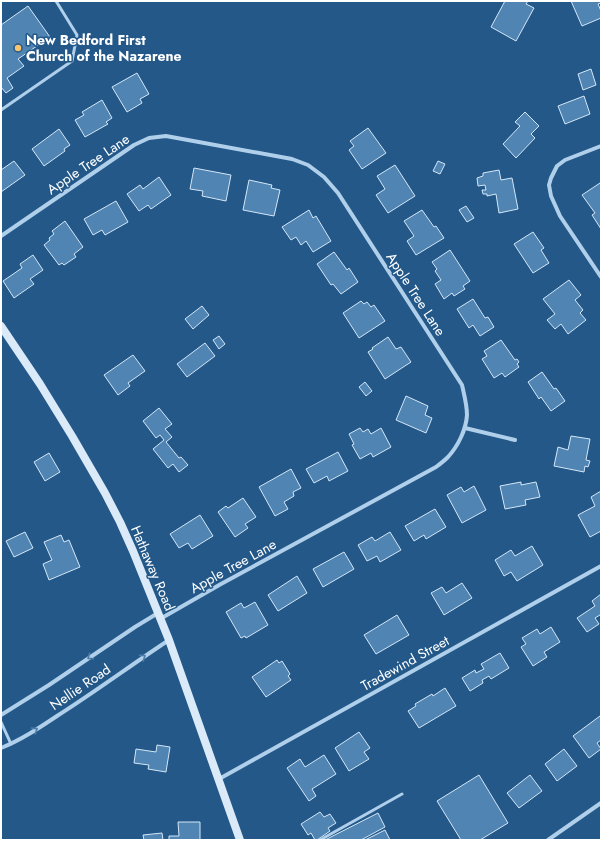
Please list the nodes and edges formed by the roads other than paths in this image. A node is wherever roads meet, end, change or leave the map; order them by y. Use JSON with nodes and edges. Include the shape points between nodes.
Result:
{"nodes":[{"id":1,"x":56,"y":1,"type":"edge"},
{"id":2,"x":1,"y":110,"type":"edge"},
{"id":3,"x":601,"y":146,"type":"edge"},
{"id":4,"x":1,"y":236,"type":"edge"},
{"id":5,"x":601,"y":277,"type":"edge"},
{"id":6,"x":1,"y":326,"type":"edge"},
{"id":7,"x":465,"y":428,"type":"junction"},
{"id":8,"x":515,"y":440,"type":"dead end"},
{"id":9,"x":601,"y":566,"type":"edge"},
{"id":10,"x":159,"y":616,"type":"junction"},
{"id":11,"x":169,"y":640,"type":"junction"},
{"id":12,"x":1,"y":715,"type":"edge"},
{"id":13,"x":1,"y":722,"type":"edge"},
{"id":14,"x":11,"y":744,"type":"junction"},
{"id":15,"x":1,"y":748,"type":"edge"},
{"id":16,"x":219,"y":779,"type":"junction"},
{"id":17,"x":402,"y":794,"type":"dead end"},
{"id":18,"x":601,"y":803,"type":"edge"},
{"id":19,"x":240,"y":840,"type":"edge"},
{"id":20,"x":320,"y":840,"type":"edge"},
{"id":21,"x":548,"y":840,"type":"edge"}],
"edges":[{"from":1,"to":2,"type":"lane","via":[[77,35],[72,61]]},
{"from":3,"to":5,"type":"street","via":[[565,160],[557,166],[549,185],[560,216]]},
{"from":4,"to":7,"type":"street","name":"Apple Tree Lane","via":[[134,145],[149,138],[166,136],[308,164],[338,193],[462,384],[467,415]]},
{"from":6,"to":10,"type":"main road","name":"Hathaway Road","via":[[56,410],[105,493],[133,551]]},
{"from":7,"to":8,"type":"street"},
{"from":7,"to":10,"type":"street","name":"Apple Tree Lane","via":[[458,444],[436,467]]},
{"from":9,"to":16,"type":"street","name":"Tradewind Street"},
{"from":10,"to":11,"type":"main road","name":"Hathaway Road"},
{"from":10,"to":12,"type":"street","name":"Nellie Road","one_way":true,"via":[[135,627]]},
{"from":14,"to":11,"type":"street","name":"Nellie Road","one_way":true},
{"from":11,"to":16,"type":"main road","name":"Hathaway Road"},
{"from":13,"to":14,"type":"lane"},
{"from":14,"to":15,"type":"street","name":"Nellie Road"},
{"from":16,"to":19,"type":"main road","name":"Hathaway Road"},
{"from":17,"to":20,"type":"lane"},
{"from":18,"to":21,"type":"street"}]}
